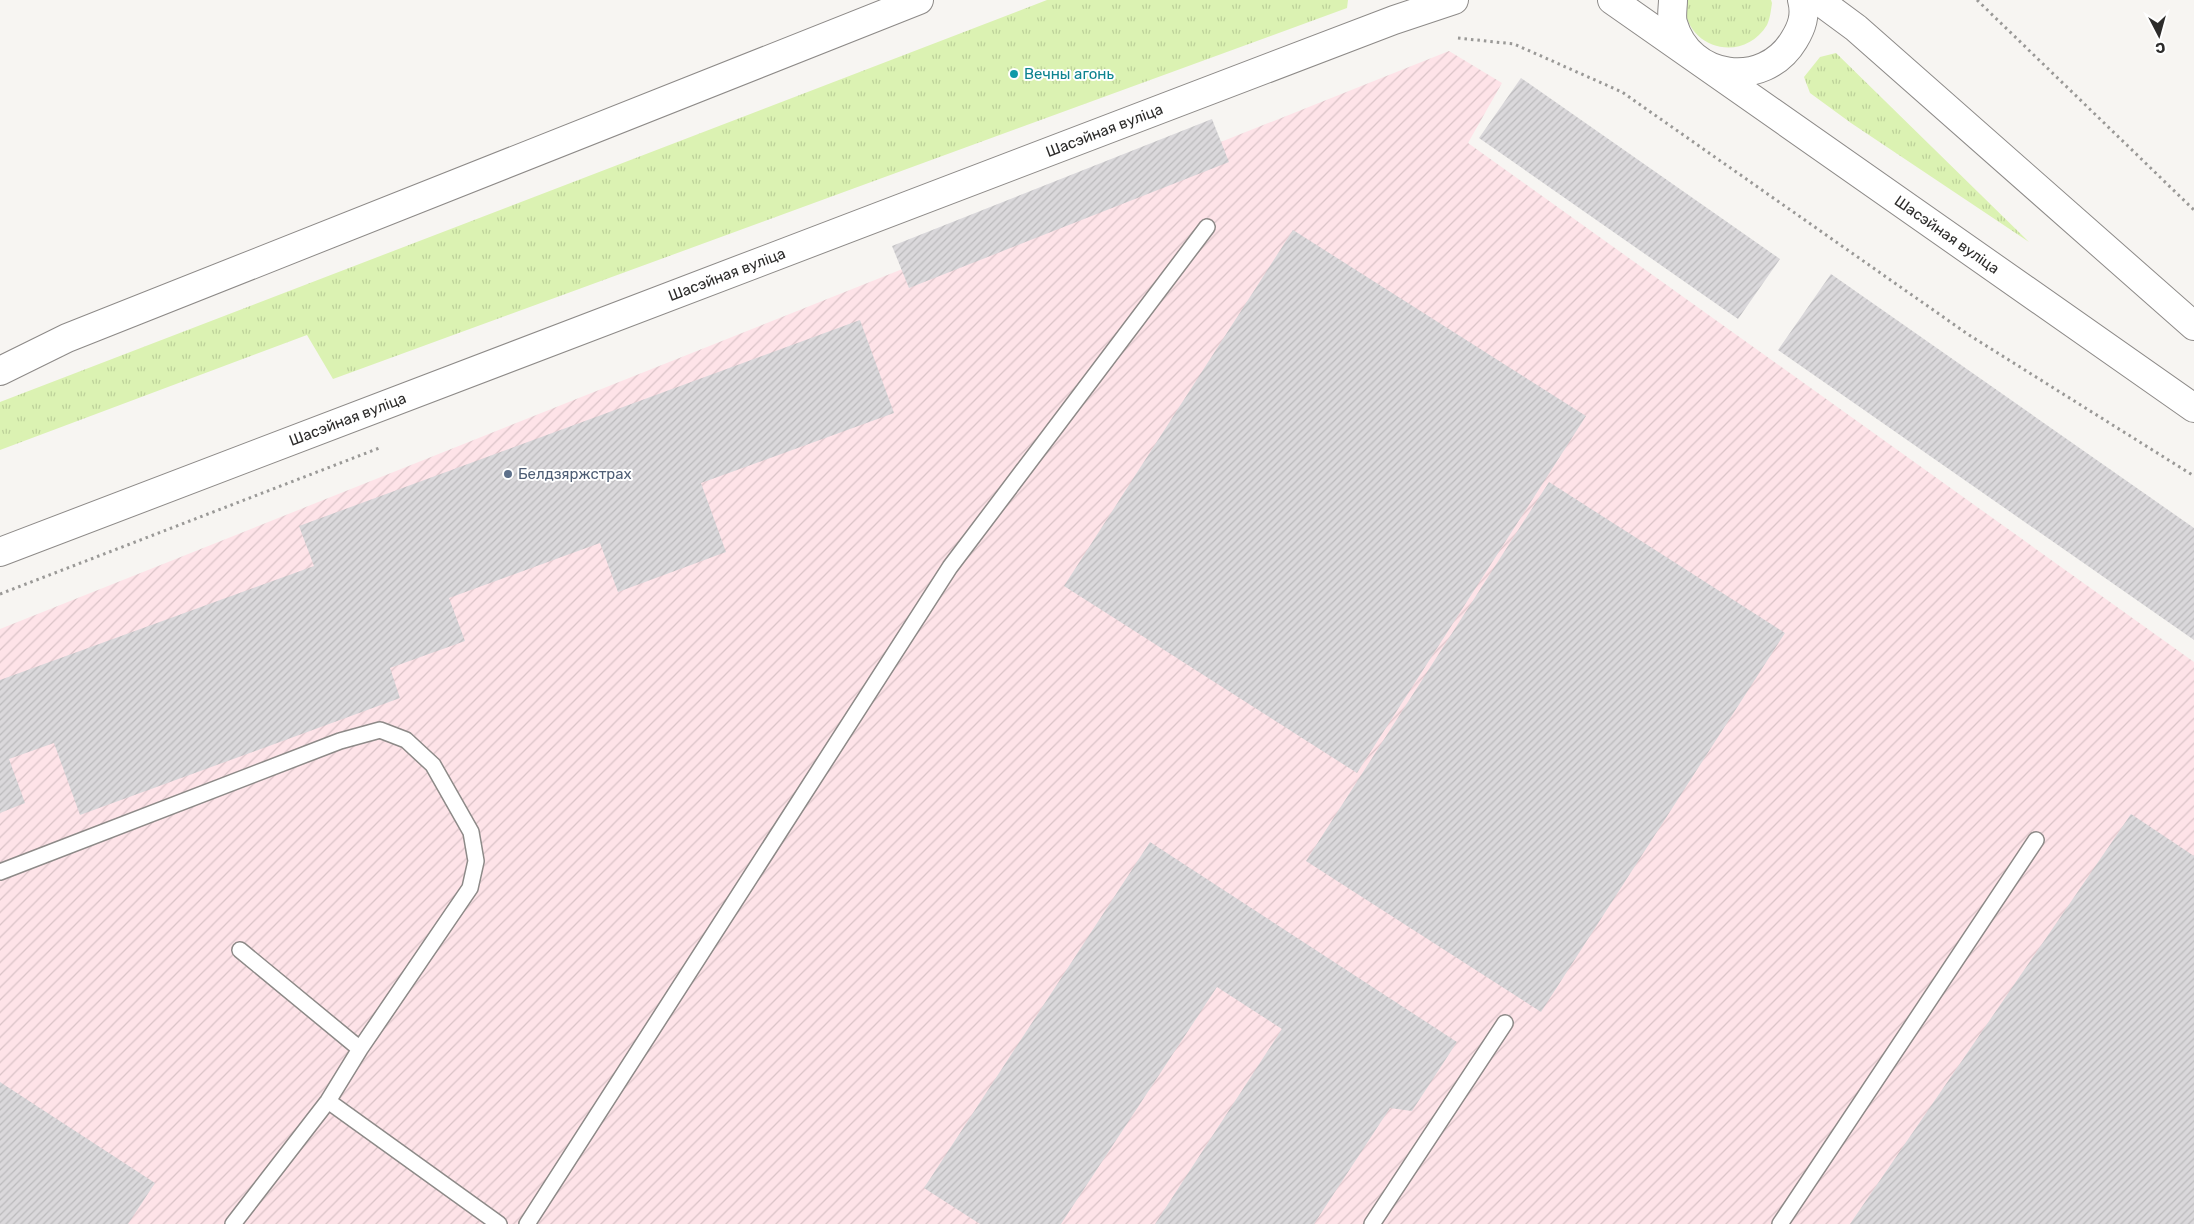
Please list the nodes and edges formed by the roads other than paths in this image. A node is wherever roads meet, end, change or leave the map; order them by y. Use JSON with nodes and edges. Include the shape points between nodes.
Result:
{"nodes":[{"id":1,"x":919,"y":0,"type":"edge"},
{"id":2,"x":1454,"y":0,"type":"edge"},
{"id":3,"x":1612,"y":0,"type":"edge"},
{"id":4,"x":1673,"y":0,"type":"edge"},
{"id":5,"x":1802,"y":0,"type":"edge"},
{"id":6,"x":1818,"y":0,"type":"edge"},
{"id":7,"x":1700,"y":61,"type":"junction"},
{"id":8,"x":1208,"y":227,"type":"dead end"},
{"id":9,"x":2194,"y":326,"type":"edge"},
{"id":10,"x":0,"y":371,"type":"edge"},
{"id":11,"x":2194,"y":408,"type":"edge"},
{"id":12,"x":0,"y":552,"type":"edge"},
{"id":13,"x":2036,"y":840,"type":"dead end"},
{"id":14,"x":0,"y":872,"type":"edge"},
{"id":15,"x":240,"y":950,"type":"dead end"},
{"id":16,"x":1504,"y":1023,"type":"dead end"},
{"id":17,"x":360,"y":1049,"type":"junction"},
{"id":18,"x":328,"y":1101,"type":"junction"},
{"id":19,"x":233,"y":1224,"type":"edge"},
{"id":20,"x":499,"y":1224,"type":"edge"},
{"id":21,"x":527,"y":1224,"type":"edge"},
{"id":22,"x":1372,"y":1224,"type":"edge"},
{"id":23,"x":1780,"y":1224,"type":"edge"}],
"edges":[{"from":1,"to":10,"type":"street","via":[[76,334]]},
{"from":2,"to":12,"type":"street","name":"Шасэйная вуліца","via":[[1348,37]]},
{"from":3,"to":7,"type":"street","name":"Шасэйная вуліца"},
{"from":4,"to":7,"type":"street","name":"Шасэйная вуліца","via":[[1673,22],[1683,44]]},
{"from":5,"to":7,"type":"street","name":"Шасэйная вуліца","via":[[1805,10],[1801,29],[1787,52],[1772,64],[1750,72],[1725,72]]},
{"from":6,"to":9,"type":"street","via":[[1856,28]]},
{"from":7,"to":11,"type":"street","name":"Шасэйная вуліца"},
{"from":8,"to":21,"type":"lane","via":[[950,567]]},
{"from":13,"to":23,"type":"lane"},
{"from":14,"to":17,"type":"lane","via":[[340,741],[380,730],[406,740],[433,764],[453,798],[471,832],[476,861],[470,888]]},
{"from":15,"to":17,"type":"lane"},
{"from":16,"to":22,"type":"lane"},
{"from":17,"to":18,"type":"lane"},
{"from":18,"to":19,"type":"lane"},
{"from":18,"to":20,"type":"lane"}]}
